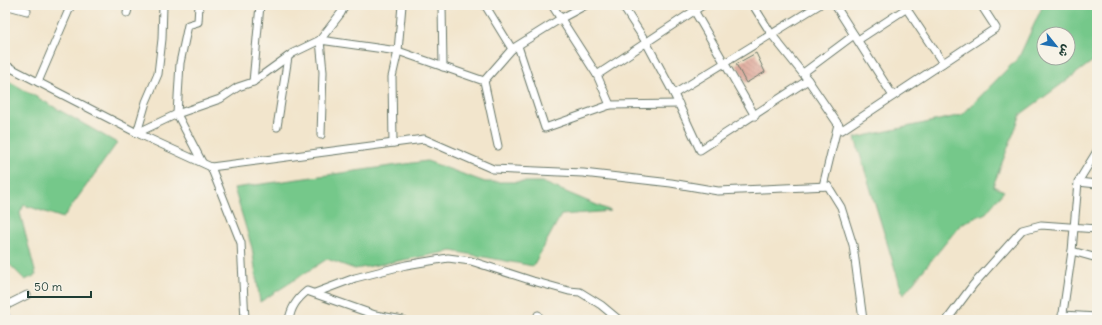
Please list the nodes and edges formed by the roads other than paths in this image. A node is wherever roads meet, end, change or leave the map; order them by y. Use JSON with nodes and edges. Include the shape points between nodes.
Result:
{"nodes":[{"id":1,"x":5,"y":5,"type":"edge"},
{"id":2,"x":71,"y":5,"type":"edge"},
{"id":3,"x":129,"y":5,"type":"edge"},
{"id":4,"x":163,"y":5,"type":"edge"},
{"id":5,"x":199,"y":5,"type":"edge"},
{"id":6,"x":260,"y":5,"type":"edge"},
{"id":7,"x":345,"y":5,"type":"edge"},
{"id":8,"x":402,"y":5,"type":"edge"},
{"id":9,"x":442,"y":5,"type":"edge"},
{"id":10,"x":485,"y":5,"type":"edge"},
{"id":11,"x":552,"y":5,"type":"edge"},
{"id":12,"x":586,"y":5,"type":"edge"},
{"id":13,"x":622,"y":5,"type":"edge"},
{"id":14,"x":703,"y":5,"type":"edge"},
{"id":15,"x":753,"y":5,"type":"edge"},
{"id":16,"x":819,"y":5,"type":"edge"},
{"id":17,"x":835,"y":5,"type":"edge"},
{"id":18,"x":981,"y":5,"type":"edge"},
{"id":19,"x":906,"y":7,"type":"edge"},
{"id":20,"x":693,"y":8,"type":"edge"},
{"id":21,"x":27,"y":11,"type":"dead end"},
{"id":22,"x":127,"y":13,"type":"dead end"},
{"id":23,"x":560,"y":19,"type":"junction"},
{"id":24,"x":772,"y":35,"type":"junction"},
{"id":25,"x":856,"y":38,"type":"junction"},
{"id":26,"x":320,"y":40,"type":"junction"},
{"id":27,"x":646,"y":42,"type":"junction"},
{"id":28,"x":515,"y":47,"type":"junction"},
{"id":29,"x":398,"y":51,"type":"junction"},
{"id":30,"x":288,"y":57,"type":"junction"},
{"id":31,"x":724,"y":63,"type":"junction"},
{"id":32,"x":943,"y":63,"type":"junction"},
{"id":33,"x":5,"y":65,"type":"edge"},
{"id":34,"x":443,"y":67,"type":"junction"},
{"id":35,"x":803,"y":73,"type":"junction"},
{"id":36,"x":598,"y":75,"type":"junction"},
{"id":37,"x":808,"y":80,"type":"junction"},
{"id":38,"x":484,"y":81,"type":"junction"},
{"id":39,"x":38,"y":82,"type":"junction"},
{"id":40,"x":253,"y":82,"type":"junction"},
{"id":41,"x":674,"y":94,"type":"junction"},
{"id":42,"x":893,"y":96,"type":"junction"},
{"id":43,"x":679,"y":104,"type":"junction"},
{"id":44,"x":610,"y":105,"type":"junction"},
{"id":45,"x":177,"y":114,"type":"junction"},
{"id":46,"x":755,"y":116,"type":"junction"},
{"id":47,"x":838,"y":124,"type":"junction"},
{"id":48,"x":277,"y":126,"type":"dead end"},
{"id":49,"x":137,"y":133,"type":"junction"},
{"id":50,"x":321,"y":135,"type":"dead end"},
{"id":51,"x":393,"y":143,"type":"junction"},
{"id":52,"x":498,"y":146,"type":"dead end"},
{"id":53,"x":1097,"y":151,"type":"edge"},
{"id":54,"x":202,"y":163,"type":"junction"},
{"id":55,"x":211,"y":167,"type":"junction"},
{"id":56,"x":1078,"y":182,"type":"junction"},
{"id":57,"x":1097,"y":184,"type":"edge"},
{"id":58,"x":823,"y":186,"type":"junction"},
{"id":59,"x":1074,"y":228,"type":"junction"},
{"id":60,"x":1097,"y":229,"type":"edge"},
{"id":61,"x":1072,"y":251,"type":"junction"},
{"id":62,"x":1097,"y":258,"type":"edge"},
{"id":63,"x":314,"y":293,"type":"junction"},
{"id":64,"x":27,"y":295,"type":"dead end"},
{"id":65,"x":5,"y":306,"type":"edge"},
{"id":66,"x":1062,"y":317,"type":"edge"},
{"id":67,"x":1097,"y":317,"type":"edge"},
{"id":68,"x":245,"y":320,"type":"edge"},
{"id":69,"x":289,"y":320,"type":"edge"},
{"id":70,"x":402,"y":320,"type":"edge"},
{"id":71,"x":619,"y":320,"type":"edge"},
{"id":72,"x":863,"y":320,"type":"edge"},
{"id":73,"x":947,"y":320,"type":"edge"}],
"edges":[{"from":1,"to":21,"type":"street"},
{"from":2,"to":39,"type":"street"},
{"from":3,"to":22,"type":"street"},
{"from":4,"to":49,"type":"street","via":[[158,74]]},
{"from":5,"to":45,"type":"street","via":[[198,22],[188,24],[180,63]]},
{"from":6,"to":40,"type":"street"},
{"from":7,"to":26,"type":"street"},
{"from":8,"to":29,"type":"street"},
{"from":9,"to":34,"type":"street"},
{"from":10,"to":28,"type":"street"},
{"from":11,"to":23,"type":"street"},
{"from":12,"to":23,"type":"street"},
{"from":13,"to":27,"type":"street"},
{"from":14,"to":20,"type":"street"},
{"from":15,"to":24,"type":"street"},
{"from":16,"to":24,"type":"street"},
{"from":17,"to":25,"type":"street"},
{"from":18,"to":32,"type":"street","via":[[996,28]]},
{"from":19,"to":25,"type":"street"},
{"from":19,"to":32,"type":"street"},
{"from":20,"to":27,"type":"street"},
{"from":20,"to":31,"type":"street"},
{"from":23,"to":28,"type":"street"},
{"from":23,"to":36,"type":"street"},
{"from":24,"to":31,"type":"street"},
{"from":24,"to":35,"type":"street"},
{"from":25,"to":35,"type":"street"},
{"from":25,"to":42,"type":"street"},
{"from":26,"to":29,"type":"street"},
{"from":26,"to":30,"type":"street"},
{"from":26,"to":50,"type":"street","via":[[323,72]]},
{"from":27,"to":36,"type":"street"},
{"from":27,"to":41,"type":"street"},
{"from":28,"to":38,"type":"street"},
{"from":28,"to":44,"type":"street","via":[[545,128]]},
{"from":29,"to":34,"type":"street"},
{"from":29,"to":51,"type":"street","via":[[392,77]]},
{"from":30,"to":40,"type":"street"},
{"from":30,"to":48,"type":"street"},
{"from":31,"to":41,"type":"street"},
{"from":31,"to":46,"type":"street"},
{"from":32,"to":42,"type":"street"},
{"from":33,"to":39,"type":"street"},
{"from":34,"to":38,"type":"street"},
{"from":35,"to":37,"type":"street"},
{"from":36,"to":44,"type":"street"},
{"from":37,"to":46,"type":"street"},
{"from":37,"to":47,"type":"street"},
{"from":38,"to":52,"type":"street"},
{"from":39,"to":49,"type":"street"},
{"from":40,"to":45,"type":"street","via":[[238,87],[220,99]]},
{"from":41,"to":43,"type":"street"},
{"from":42,"to":47,"type":"street","via":[[842,130]]},
{"from":43,"to":44,"type":"street"},
{"from":43,"to":46,"type":"street","via":[[700,150]]},
{"from":45,"to":49,"type":"street"},
{"from":45,"to":54,"type":"street"},
{"from":47,"to":58,"type":"street"},
{"from":49,"to":54,"type":"street"},
{"from":51,"to":55,"type":"street"},
{"from":51,"to":58,"type":"street","via":[[424,139],[493,169],[583,173],[718,191]]},
{"from":53,"to":56,"type":"street"},
{"from":54,"to":55,"type":"street"},
{"from":55,"to":68,"type":"street","via":[[241,243]]},
{"from":56,"to":57,"type":"street"},
{"from":56,"to":59,"type":"street"},
{"from":58,"to":72,"type":"street","via":[[828,186],[841,207],[853,245]]},
{"from":59,"to":60,"type":"street"},
{"from":59,"to":61,"type":"street"},
{"from":59,"to":73,"type":"street","via":[[1041,225],[1022,230],[973,285]]},
{"from":61,"to":62,"type":"street"},
{"from":61,"to":66,"type":"street"},
{"from":63,"to":69,"type":"street","via":[[308,291],[299,298],[291,310]]},
{"from":63,"to":70,"type":"street","via":[[375,315]]},
{"from":63,"to":71,"type":"street","via":[[355,278],[448,258],[471,261],[533,282],[580,292]]},
{"from":64,"to":65,"type":"street"},
{"from":66,"to":67,"type":"street"}]}
